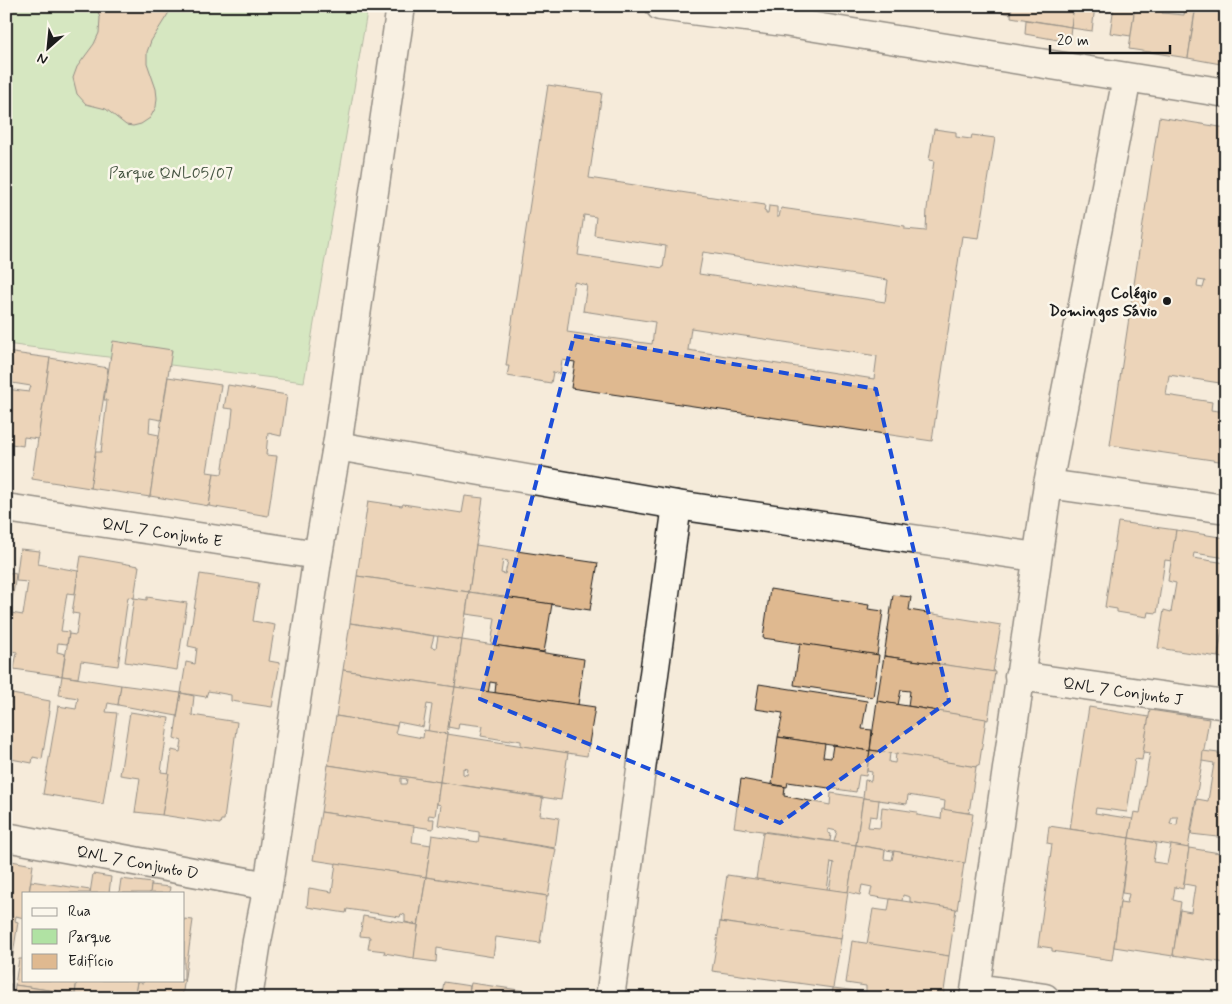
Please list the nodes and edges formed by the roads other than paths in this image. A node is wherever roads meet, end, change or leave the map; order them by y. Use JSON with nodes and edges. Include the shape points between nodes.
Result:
{"nodes":[{"id":1,"x":401,"y":6,"type":"edge"},
{"id":2,"x":660,"y":6,"type":"edge"},
{"id":3,"x":785,"y":14,"type":"edge"},
{"id":4,"x":1127,"y":78,"type":"junction"},
{"id":5,"x":1226,"y":93,"type":"edge"},
{"id":6,"x":337,"y":446,"type":"junction"},
{"id":7,"x":1048,"y":484,"type":"junction"},
{"id":8,"x":677,"y":505,"type":"junction"},
{"id":9,"x":6,"y":508,"type":"edge"},
{"id":10,"x":1226,"y":509,"type":"edge"},
{"id":11,"x":318,"y":554,"type":"junction"},
{"id":12,"x":1036,"y":557,"type":"junction"},
{"id":13,"x":1020,"y":676,"type":"junction"},
{"id":14,"x":1226,"y":705,"type":"edge"},
{"id":15,"x":6,"y":837,"type":"edge"},
{"id":16,"x":268,"y":886,"type":"junction"},
{"id":17,"x":975,"y":993,"type":"edge"},
{"id":18,"x":248,"y":998,"type":"edge"},
{"id":19,"x":610,"y":998,"type":"edge"},
{"id":20,"x":1045,"y":998,"type":"edge"}],
"edges":[{"from":1,"to":6,"type":"street"},
{"from":2,"to":3,"type":"street"},
{"from":3,"to":4,"type":"street"},
{"from":4,"to":5,"type":"street"},
{"from":4,"to":7,"type":"street"},
{"from":6,"to":8,"type":"street"},
{"from":6,"to":11,"type":"street"},
{"from":7,"to":10,"type":"street"},
{"from":7,"to":12,"type":"street"},
{"from":8,"to":12,"type":"street"},
{"from":8,"to":19,"type":"street"},
{"from":9,"to":11,"type":"street","name":"QNL 7 Conjunto E"},
{"from":11,"to":16,"type":"street"},
{"from":12,"to":13,"type":"street"},
{"from":13,"to":14,"type":"street","name":"QNL 7 Conjunto J"},
{"from":13,"to":17,"type":"street"},
{"from":15,"to":16,"type":"street","name":"QNL 7 Conjunto D"},
{"from":16,"to":18,"type":"street"},
{"from":17,"to":20,"type":"street"}]}
